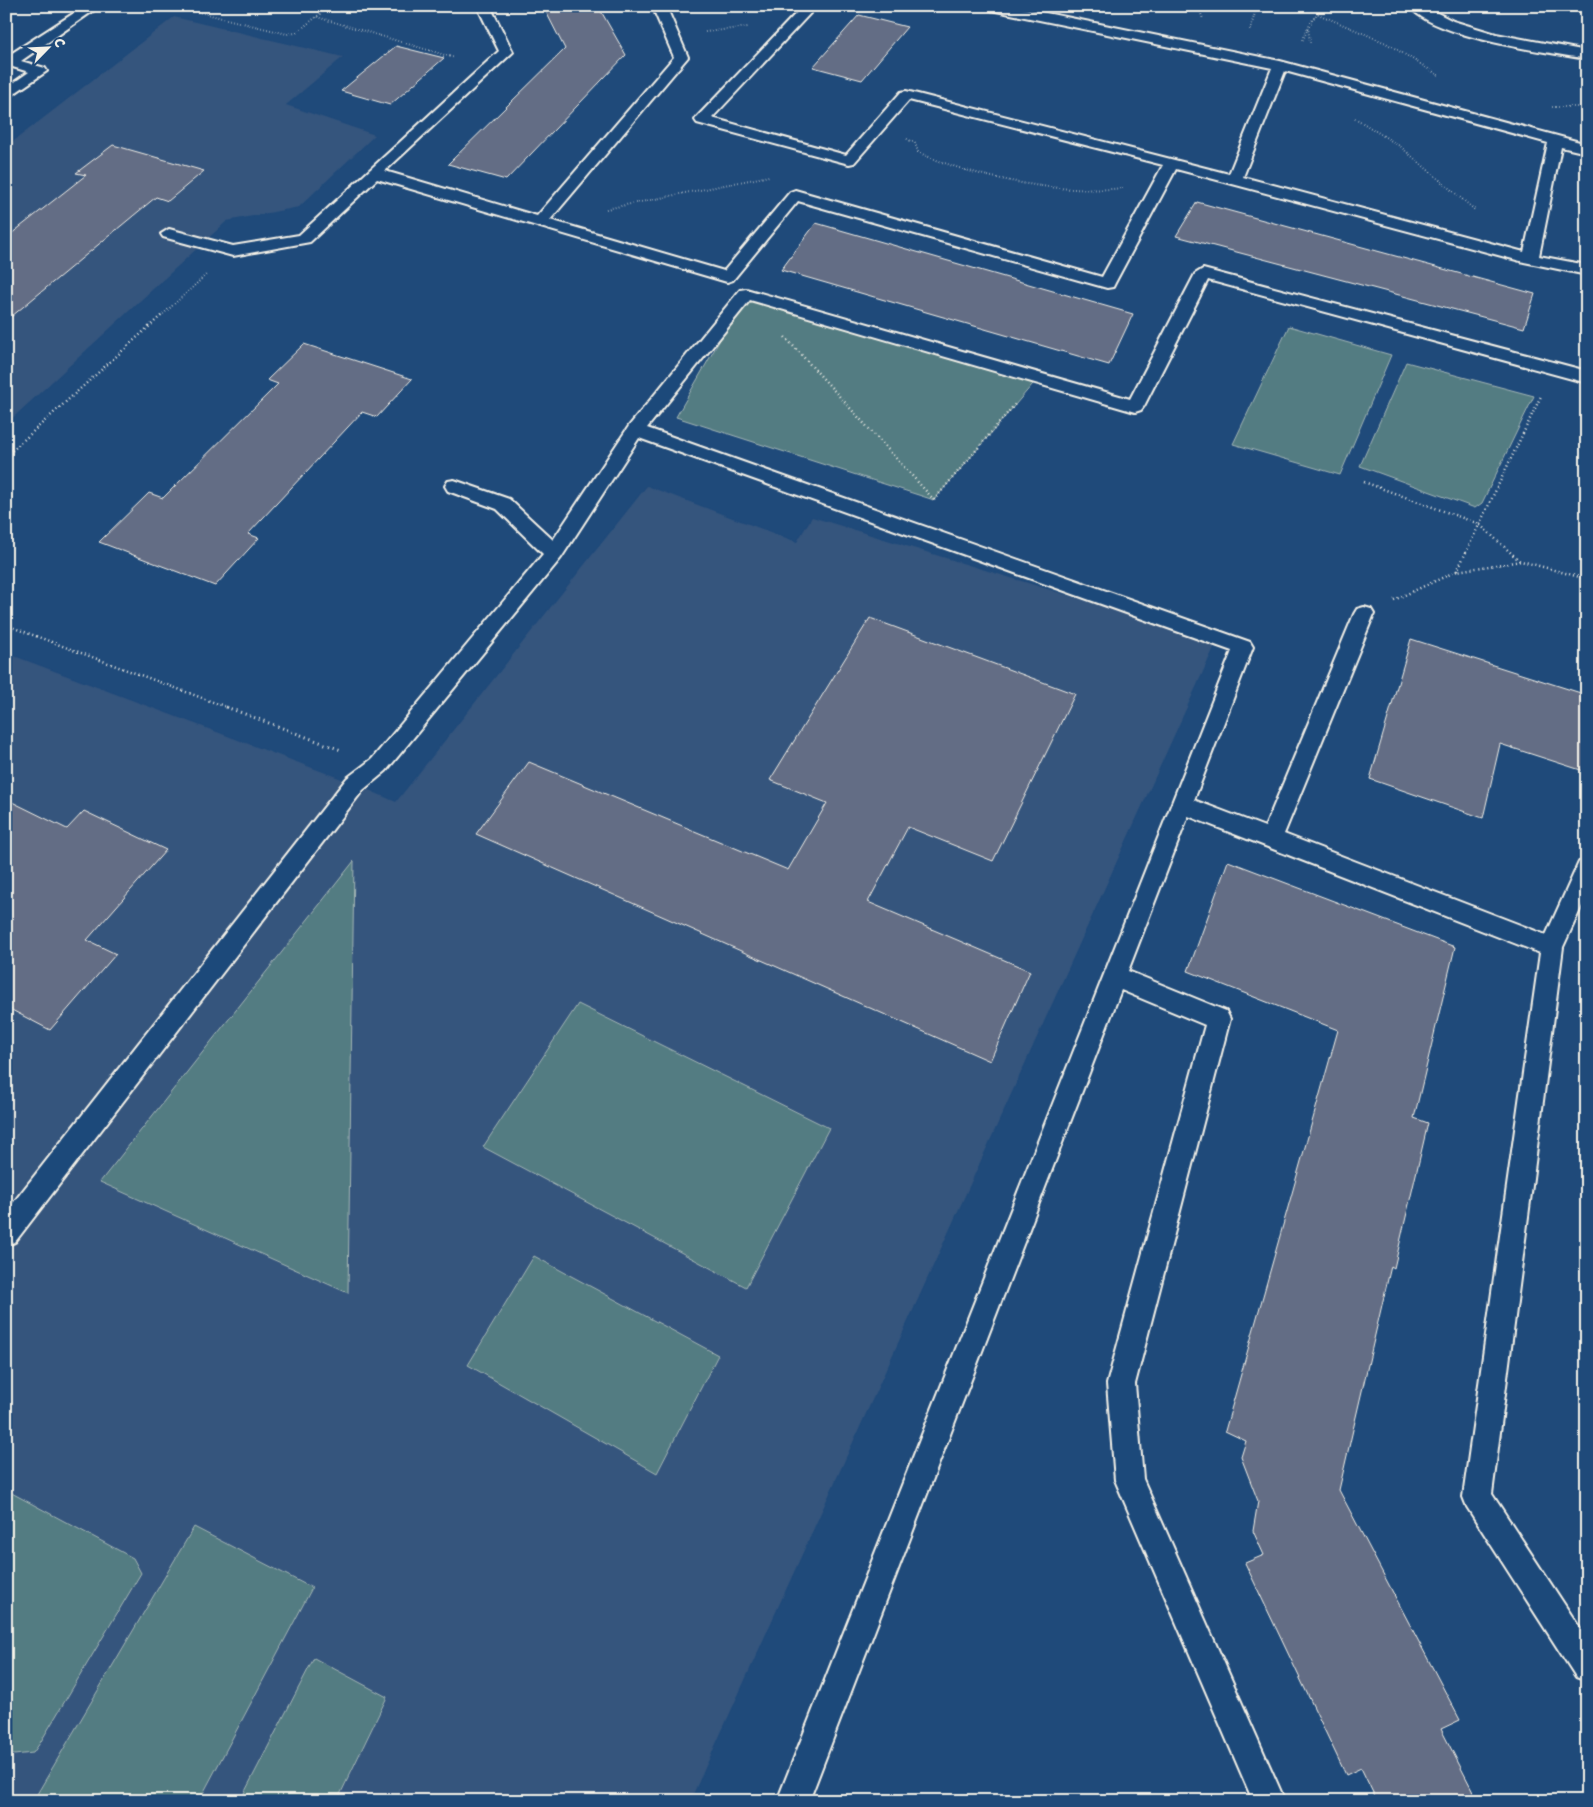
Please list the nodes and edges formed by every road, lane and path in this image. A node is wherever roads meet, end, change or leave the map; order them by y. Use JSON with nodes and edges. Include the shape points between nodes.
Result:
{"nodes":[{"id":1,"x":94,"y":6,"type":"edge"},
{"id":2,"x":174,"y":6,"type":"edge"},
{"id":3,"x":330,"y":6,"type":"edge"},
{"id":4,"x":483,"y":6,"type":"edge"},
{"id":5,"x":659,"y":6,"type":"edge"},
{"id":6,"x":812,"y":6,"type":"edge"},
{"id":7,"x":991,"y":6,"type":"edge"},
{"id":8,"x":1322,"y":6,"type":"edge"},
{"id":9,"x":1415,"y":6,"type":"edge"},
{"id":10,"x":316,"y":17,"type":"junction"},
{"id":11,"x":796,"y":22,"type":"junction"},
{"id":12,"x":672,"y":35,"type":"junction"},
{"id":13,"x":1587,"y":55,"type":"edge"},
{"id":14,"x":8,"y":62,"type":"edge"},
{"id":15,"x":1280,"y":65,"type":"junction"},
{"id":16,"x":490,"y":68,"type":"junction"},
{"id":17,"x":1442,"y":78,"type":"dead end"},
{"id":18,"x":6,"y":95,"type":"edge"},
{"id":19,"x":1350,"y":113,"type":"dead end"},
{"id":20,"x":881,"y":123,"type":"junction"},
{"id":21,"x":1555,"y":142,"type":"junction"},
{"id":22,"x":1587,"y":150,"type":"edge"},
{"id":23,"x":1172,"y":163,"type":"junction"},
{"id":24,"x":374,"y":172,"type":"junction"},
{"id":25,"x":772,"y":176,"type":"dead end"},
{"id":26,"x":1234,"y":180,"type":"junction"},
{"id":27,"x":1160,"y":186,"type":"junction"},
{"id":28,"x":598,"y":210,"type":"dead end"},
{"id":29,"x":1481,"y":216,"type":"dead end"},
{"id":30,"x":540,"y":222,"type":"junction"},
{"id":31,"x":169,"y":234,"type":"dead end"},
{"id":32,"x":233,"y":250,"type":"junction"},
{"id":33,"x":1530,"y":259,"type":"junction"},
{"id":34,"x":1587,"y":270,"type":"edge"},
{"id":35,"x":746,"y":294,"type":"junction"},
{"id":36,"x":1587,"y":377,"type":"edge"},
{"id":37,"x":1038,"y":378,"type":"junction"},
{"id":38,"x":1545,"y":388,"type":"dead end"},
{"id":39,"x":635,"y":430,"type":"junction"},
{"id":40,"x":6,"y":456,"type":"edge"},
{"id":41,"x":1364,"y":482,"type":"dead end"},
{"id":42,"x":454,"y":486,"type":"dead end"},
{"id":43,"x":934,"y":500,"type":"junction"},
{"id":44,"x":940,"y":507,"type":"dead end"},
{"id":45,"x":1479,"y":524,"type":"junction"},
{"id":46,"x":554,"y":553,"type":"junction"},
{"id":47,"x":1521,"y":561,"type":"junction"},
{"id":48,"x":1457,"y":571,"type":"junction"},
{"id":49,"x":1587,"y":579,"type":"edge"},
{"id":50,"x":1364,"y":614,"type":"joint"},
{"id":51,"x":6,"y":625,"type":"edge"},
{"id":52,"x":379,"y":765,"type":"junction"},
{"id":53,"x":1181,"y":804,"type":"junction"},
{"id":54,"x":1271,"y":839,"type":"junction"},
{"id":55,"x":1587,"y":870,"type":"edge"},
{"id":56,"x":1552,"y":947,"type":"junction"},
{"id":57,"x":1114,"y":976,"type":"junction"},
{"id":58,"x":6,"y":1232,"type":"edge"},
{"id":59,"x":1587,"y":1666,"type":"edge"},
{"id":60,"x":793,"y":1801,"type":"edge"},
{"id":61,"x":1269,"y":1801,"type":"edge"}],
"edges":[{"from":1,"to":14,"type":"lane"},
{"from":2,"to":10,"type":"path","via":[[287,34],[296,33]]},
{"from":3,"to":10,"type":"path"},
{"from":4,"to":16,"type":"lane","via":[[506,52]]},
{"from":5,"to":12,"type":"lane"},
{"from":6,"to":11,"type":"lane"},
{"from":7,"to":15,"type":"lane"},
{"from":8,"to":17,"type":"path","via":[[1318,14],[1386,44]]},
{"from":9,"to":13,"type":"lane","via":[[1430,17],[1464,30]]},
{"from":10,"to":16,"type":"path"},
{"from":11,"to":12,"type":"path"},
{"from":11,"to":20,"type":"lane","via":[[702,120],[849,160]]},
{"from":12,"to":30,"type":"lane","via":[[681,57]]},
{"from":14,"to":18,"type":"lane","via":[[40,71]]},
{"from":15,"to":21,"type":"lane"},
{"from":15,"to":26,"type":"lane"},
{"from":16,"to":24,"type":"lane"},
{"from":19,"to":29,"type":"path","via":[[1401,147]]},
{"from":20,"to":23,"type":"lane","via":[[906,95]]},
{"from":20,"to":27,"type":"path","via":[[915,143],[918,152],[934,162],[999,177],[1094,191]]},
{"from":21,"to":22,"type":"lane"},
{"from":21,"to":33,"type":"lane"},
{"from":23,"to":26,"type":"lane"},
{"from":23,"to":27,"type":"lane"},
{"from":24,"to":30,"type":"lane"},
{"from":24,"to":32,"type":"lane","via":[[304,239]]},
{"from":25,"to":28,"type":"path"},
{"from":26,"to":33,"type":"lane"},
{"from":27,"to":30,"type":"lane","via":[[1107,283],[795,195],[727,277]]},
{"from":31,"to":32,"type":"lane"},
{"from":32,"to":40,"type":"path"},
{"from":33,"to":34,"type":"lane"},
{"from":35,"to":37,"type":"lane"},
{"from":35,"to":39,"type":"lane"},
{"from":35,"to":43,"type":"path"},
{"from":36,"to":37,"type":"lane","via":[[1202,274],[1136,406]]},
{"from":37,"to":43,"type":"path"},
{"from":38,"to":45,"type":"path"},
{"from":39,"to":46,"type":"lane"},
{"from":39,"to":53,"type":"lane","via":[[1243,647]]},
{"from":41,"to":45,"type":"path"},
{"from":42,"to":46,"type":"lane","via":[[503,504]]},
{"from":43,"to":44,"type":"path"},
{"from":45,"to":47,"type":"path"},
{"from":45,"to":48,"type":"path"},
{"from":46,"to":52,"type":"lane"},
{"from":47,"to":48,"type":"path"},
{"from":47,"to":49,"type":"path"},
{"from":48,"to":50,"type":"path"},
{"from":50,"to":54,"type":"lane"},
{"from":51,"to":52,"type":"path"},
{"from":52,"to":58,"type":"lane","via":[[355,784]]},
{"from":53,"to":54,"type":"lane"},
{"from":53,"to":57,"type":"lane"},
{"from":54,"to":56,"type":"lane"},
{"from":55,"to":56,"type":"lane"},
{"from":56,"to":59,"type":"lane","via":[[1477,1497]]},
{"from":57,"to":60,"type":"lane"},
{"from":57,"to":61,"type":"lane","via":[[1218,1019],[1121,1384],[1129,1480]]}]}
